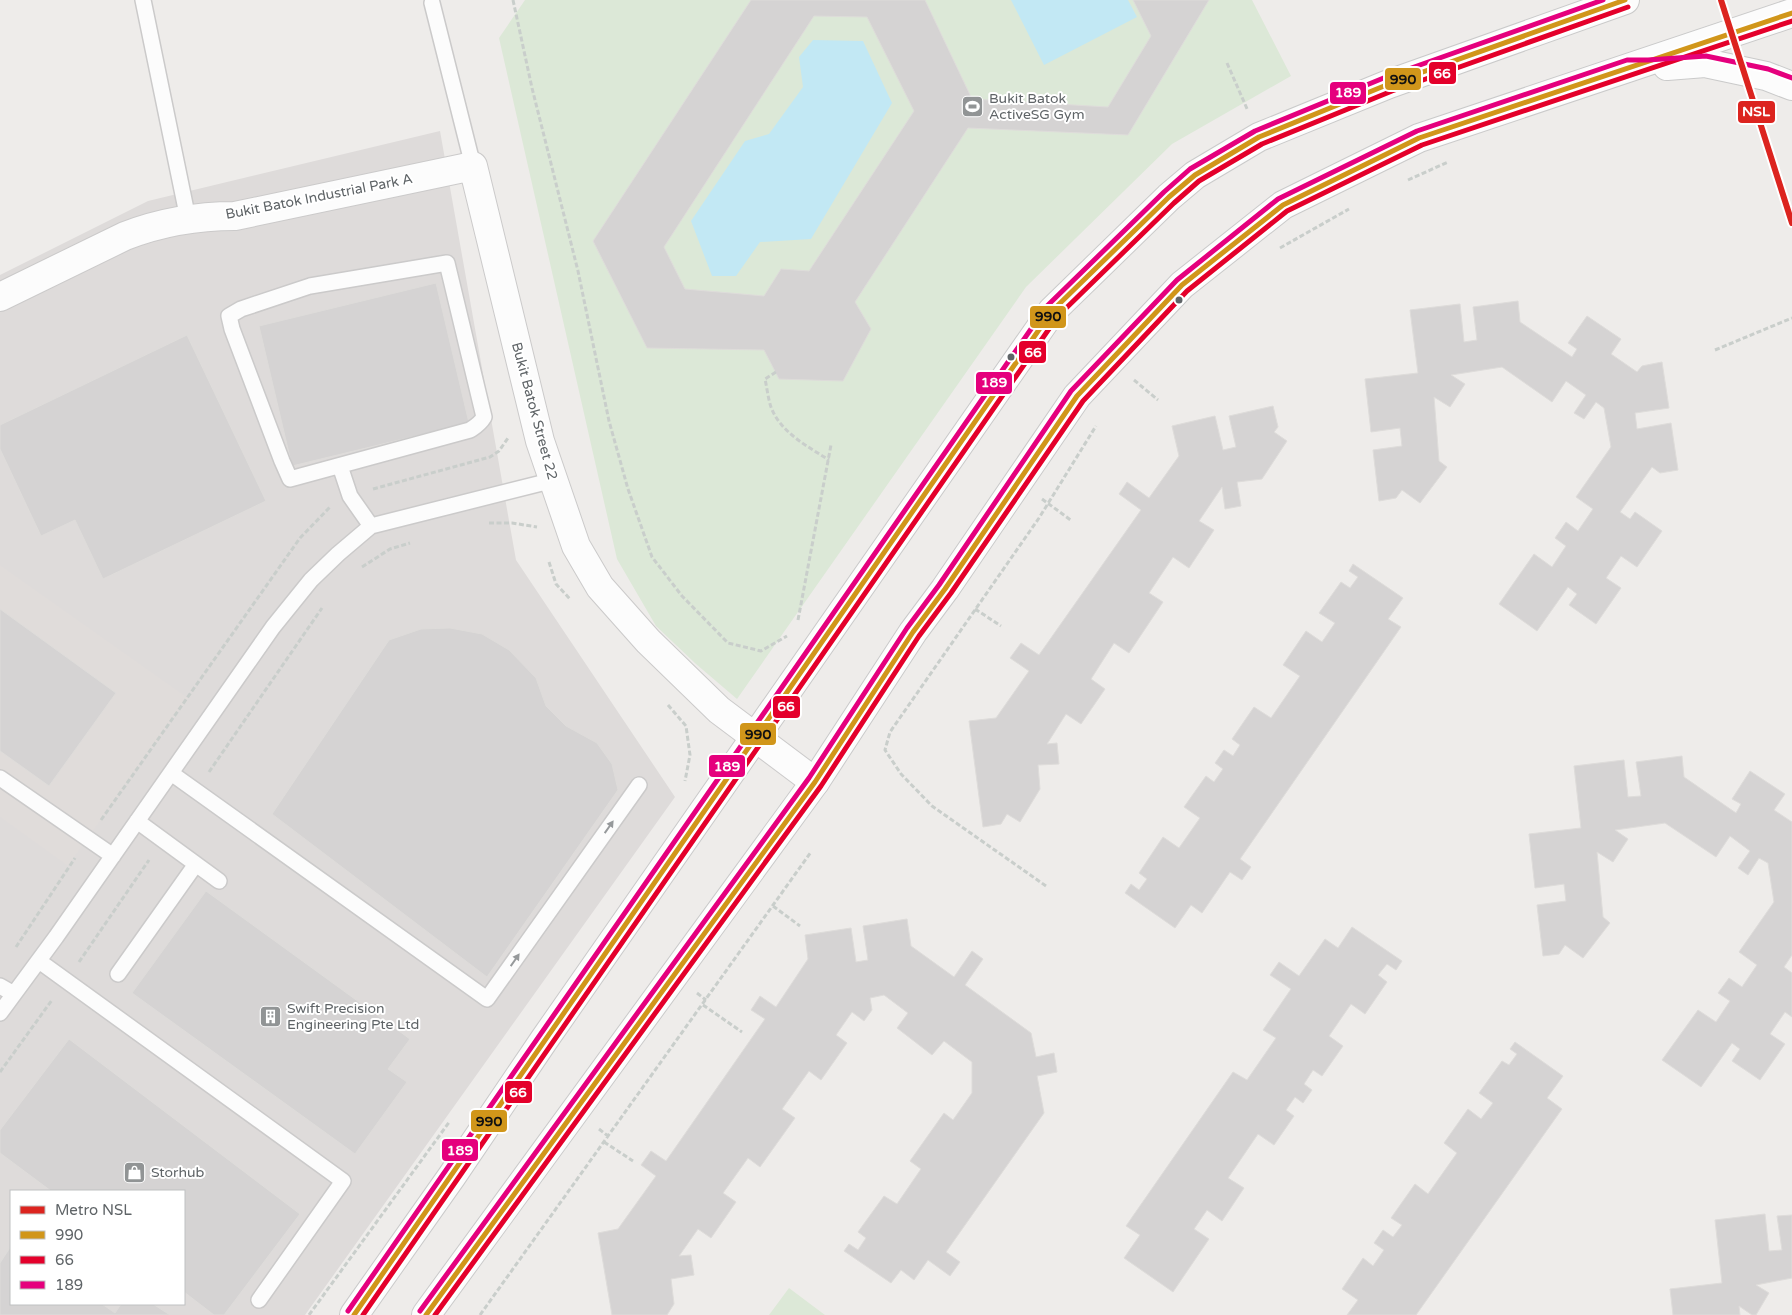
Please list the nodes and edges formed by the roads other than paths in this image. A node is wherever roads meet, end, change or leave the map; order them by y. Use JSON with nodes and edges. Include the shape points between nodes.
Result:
{"nodes":[{"id":1,"x":143,"y":0,"type":"edge"},
{"id":2,"x":1625,"y":0,"type":"edge"},
{"id":3,"x":432,"y":3,"type":"dead end"},
{"id":4,"x":1792,"y":13,"type":"edge"},
{"id":5,"x":1629,"y":67,"type":"junction"},
{"id":6,"x":1792,"y":86,"type":"edge"},
{"id":7,"x":473,"y":166,"type":"junction"},
{"id":8,"x":188,"y":219,"type":"junction"},
{"id":9,"x":0,"y":297,"type":"edge"},
{"id":10,"x":340,"y":466,"type":"junction"},
{"id":11,"x":554,"y":480,"type":"junction"},
{"id":12,"x":371,"y":526,"type":"junction"},
{"id":13,"x":755,"y":738,"type":"junction"},
{"id":14,"x":171,"y":773,"type":"junction"},
{"id":15,"x":0,"y":778,"type":"edge"},
{"id":16,"x":815,"y":782,"type":"junction"},
{"id":17,"x":639,"y":785,"type":"dead end"},
{"id":18,"x":137,"y":822,"type":"junction"},
{"id":19,"x":113,"y":856,"type":"junction"},
{"id":20,"x":196,"y":864,"type":"junction"},
{"id":21,"x":219,"y":881,"type":"dead end"},
{"id":22,"x":39,"y":961,"type":"junction"},
{"id":23,"x":118,"y":974,"type":"dead end"},
{"id":24,"x":0,"y":986,"type":"edge"},
{"id":25,"x":14,"y":994,"type":"junction"},
{"id":26,"x":0,"y":1014,"type":"edge"},
{"id":27,"x":259,"y":1300,"type":"dead end"},
{"id":28,"x":354,"y":1315,"type":"edge"},
{"id":29,"x":426,"y":1315,"type":"edge"}],
"edges":[{"from":1,"to":8,"type":"lane"},
{"from":2,"to":13,"type":"main road","via":[[1389,84],[1259,137],[1196,174],[1052,311]]},
{"from":3,"to":7,"type":"lane","name":"Bukit Batok Street 22"},
{"from":4,"to":5,"type":"main road"},
{"from":5,"to":6,"type":"main road","via":[[1705,63],[1766,76]]},
{"from":5,"to":16,"type":"main road","via":[[1406,144],[1283,205],[1182,286],[1077,396]]},
{"from":7,"to":8,"type":"main road","name":"Bukit Batok Industrial Park A","via":[[235,216]]},
{"from":7,"to":11,"type":"main road","name":"Bukit Batok Street 22","via":[[540,441]]},
{"from":8,"to":9,"type":"main road","name":"Bukit Batok Industrial Park A","via":[[125,236]]},
{"from":10,"to":10,"type":"lane","via":[[470,430],[478,426],[484,417],[447,263],[310,286],[229,316],[290,479]]},
{"from":10,"to":12,"type":"lane","via":[[350,496]]},
{"from":11,"to":12,"type":"lane"},
{"from":11,"to":13,"type":"main road","name":"Bukit Batok Street 22","via":[[576,546],[600,587],[648,642],[719,710]]},
{"from":12,"to":14,"type":"lane","via":[[311,580],[273,627]]},
{"from":13,"to":16,"type":"main road","name":"Bukit Batok Street 22"},
{"from":13,"to":28,"type":"main road"},
{"from":14,"to":17,"type":"lane","one_way":true,"via":[[486,999]]},
{"from":14,"to":18,"type":"lane"},
{"from":15,"to":19,"type":"lane"},
{"from":16,"to":29,"type":"main road"},
{"from":18,"to":19,"type":"lane"},
{"from":18,"to":20,"type":"lane"},
{"from":19,"to":22,"type":"lane"},
{"from":20,"to":21,"type":"lane"},
{"from":20,"to":23,"type":"lane"},
{"from":22,"to":25,"type":"lane"},
{"from":22,"to":27,"type":"lane","via":[[343,1181]]},
{"from":24,"to":25,"type":"lane"},
{"from":25,"to":26,"type":"lane"}]}
